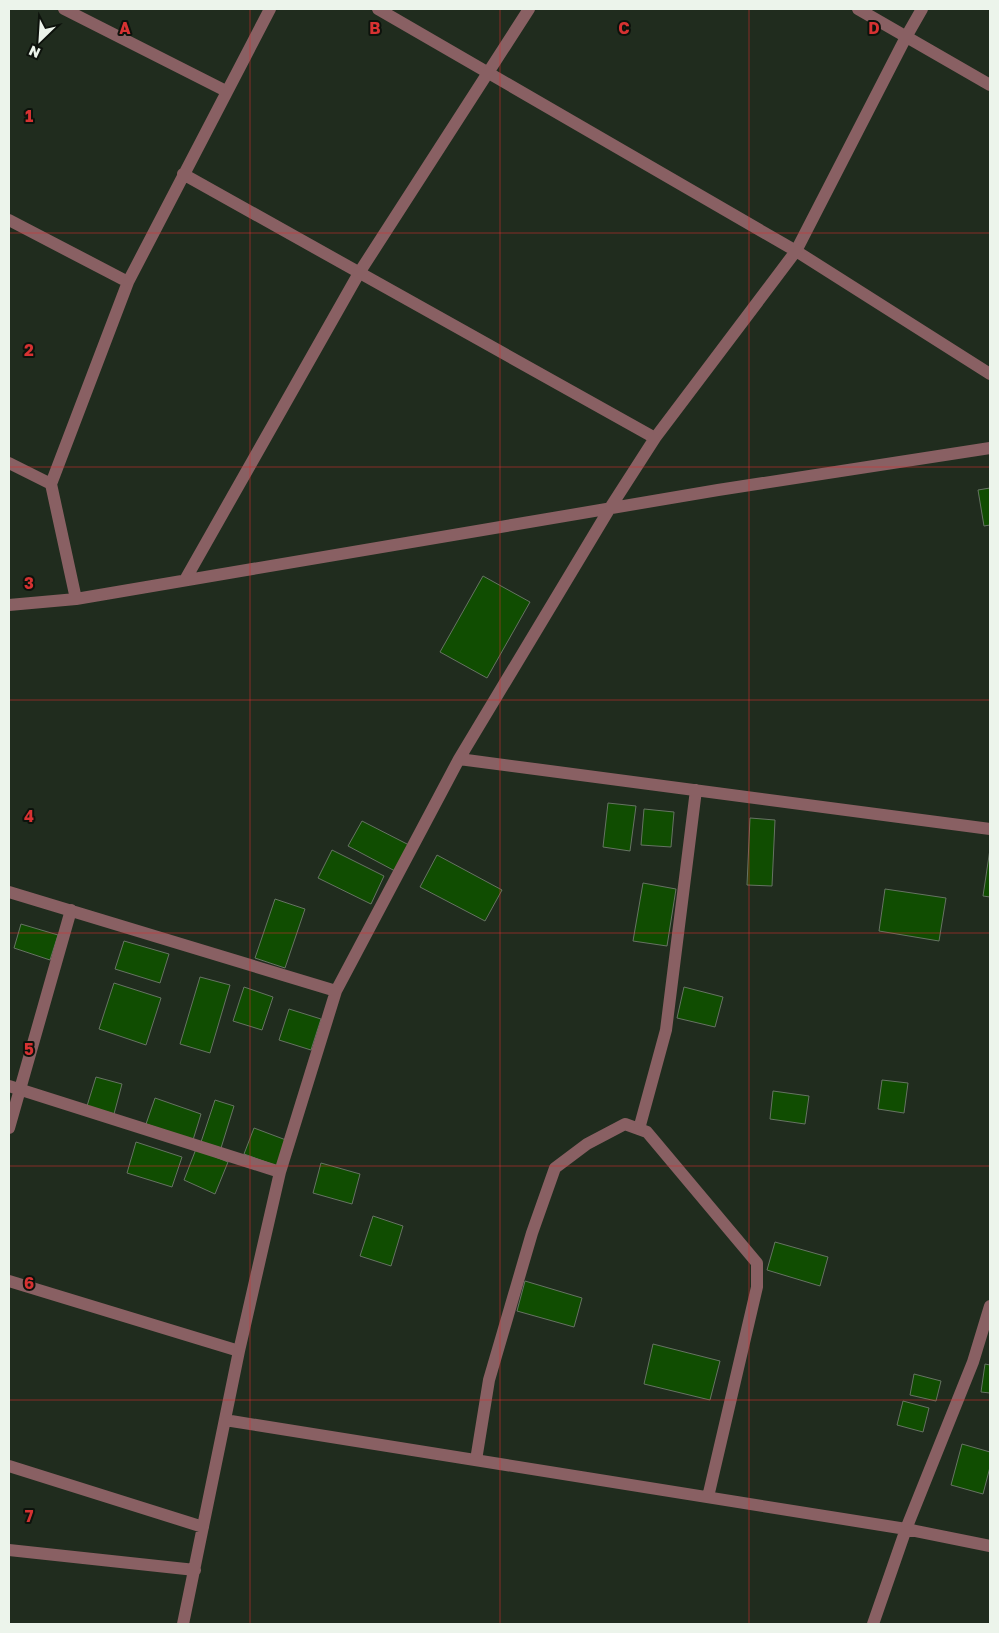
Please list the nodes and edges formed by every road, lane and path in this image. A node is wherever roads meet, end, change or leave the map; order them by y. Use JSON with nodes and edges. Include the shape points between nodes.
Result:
{"nodes":[{"id":1,"x":64,"y":9,"type":"edge"},
{"id":2,"x":270,"y":9,"type":"edge"},
{"id":3,"x":378,"y":9,"type":"edge"},
{"id":4,"x":529,"y":9,"type":"edge"},
{"id":5,"x":858,"y":9,"type":"edge"},
{"id":6,"x":922,"y":9,"type":"edge"},
{"id":7,"x":906,"y":37,"type":"junction"},
{"id":8,"x":489,"y":73,"type":"junction"},
{"id":9,"x":990,"y":85,"type":"edge"},
{"id":10,"x":226,"y":92,"type":"junction"},
{"id":11,"x":183,"y":174,"type":"junction"},
{"id":12,"x":9,"y":220,"type":"edge"},
{"id":13,"x":796,"y":250,"type":"junction"},
{"id":14,"x":359,"y":273,"type":"junction"},
{"id":15,"x":128,"y":282,"type":"junction"},
{"id":16,"x":990,"y":374,"type":"edge"},
{"id":17,"x":655,"y":438,"type":"junction"},
{"id":18,"x":990,"y":448,"type":"edge"},
{"id":19,"x":9,"y":463,"type":"edge"},
{"id":20,"x":51,"y":484,"type":"junction"},
{"id":21,"x":610,"y":508,"type":"junction"},
{"id":22,"x":185,"y":580,"type":"junction"},
{"id":23,"x":76,"y":599,"type":"junction"},
{"id":24,"x":9,"y":605,"type":"edge"},
{"id":25,"x":459,"y":759,"type":"junction"},
{"id":26,"x":696,"y":790,"type":"junction"},
{"id":27,"x":990,"y":829,"type":"edge"},
{"id":28,"x":9,"y":892,"type":"edge"},
{"id":29,"x":71,"y":910,"type":"junction"},
{"id":30,"x":336,"y":991,"type":"junction"},
{"id":31,"x":14,"y":1088,"type":"edge"},
{"id":32,"x":9,"y":1128,"type":"edge"},
{"id":33,"x":638,"y":1129,"type":"junction"},
{"id":34,"x":280,"y":1172,"type":"junction"},
{"id":35,"x":9,"y":1281,"type":"edge"},
{"id":36,"x":990,"y":1306,"type":"edge"},
{"id":37,"x":239,"y":1351,"type":"junction"},
{"id":38,"x":225,"y":1420,"type":"junction"},
{"id":39,"x":476,"y":1460,"type":"junction"},
{"id":40,"x":9,"y":1466,"type":"edge"},
{"id":41,"x":708,"y":1497,"type":"junction"},
{"id":42,"x":203,"y":1527,"type":"junction"},
{"id":43,"x":906,"y":1529,"type":"junction"},
{"id":44,"x":990,"y":1546,"type":"edge"},
{"id":45,"x":9,"y":1550,"type":"edge"},
{"id":46,"x":194,"y":1570,"type":"junction"},
{"id":47,"x":183,"y":1624,"type":"edge"},
{"id":48,"x":873,"y":1624,"type":"edge"}],
"edges":[{"from":1,"to":10,"type":"street"},
{"from":2,"to":10,"type":"street"},
{"from":3,"to":8,"type":"street"},
{"from":4,"to":8,"type":"street"},
{"from":5,"to":7,"type":"street"},
{"from":6,"to":7,"type":"street"},
{"from":7,"to":9,"type":"street"},
{"from":7,"to":13,"type":"street"},
{"from":8,"to":13,"type":"street"},
{"from":8,"to":14,"type":"street"},
{"from":10,"to":11,"type":"street"},
{"from":11,"to":14,"type":"street"},
{"from":11,"to":15,"type":"street"},
{"from":12,"to":15,"type":"street"},
{"from":13,"to":16,"type":"street"},
{"from":13,"to":17,"type":"street"},
{"from":14,"to":17,"type":"street"},
{"from":14,"to":22,"type":"street"},
{"from":15,"to":20,"type":"street"},
{"from":17,"to":21,"type":"street"},
{"from":18,"to":21,"type":"street"},
{"from":19,"to":20,"type":"street"},
{"from":20,"to":23,"type":"street"},
{"from":21,"to":22,"type":"street"},
{"from":21,"to":25,"type":"street"},
{"from":22,"to":23,"type":"street"},
{"from":23,"to":24,"type":"street"},
{"from":25,"to":26,"type":"street"},
{"from":25,"to":30,"type":"street"},
{"from":26,"to":27,"type":"street"},
{"from":26,"to":33,"type":"street","via":[[666,1030]]},
{"from":28,"to":29,"type":"street"},
{"from":29,"to":30,"type":"street"},
{"from":29,"to":31,"type":"street"},
{"from":30,"to":34,"type":"street"},
{"from":31,"to":32,"type":"street"},
{"from":31,"to":34,"type":"street"},
{"from":33,"to":39,"type":"street","via":[[625,1124],[587,1144],[555,1168],[532,1233],[489,1380]]},
{"from":33,"to":41,"type":"street","via":[[646,1132],[756,1263],[757,1287]]},
{"from":34,"to":37,"type":"street"},
{"from":35,"to":37,"type":"street"},
{"from":36,"to":43,"type":"street","via":[[973,1362]]},
{"from":37,"to":38,"type":"street"},
{"from":38,"to":39,"type":"street"},
{"from":38,"to":42,"type":"street"},
{"from":39,"to":41,"type":"street"},
{"from":40,"to":42,"type":"street"},
{"from":41,"to":43,"type":"street"},
{"from":42,"to":46,"type":"street"},
{"from":43,"to":44,"type":"street"},
{"from":43,"to":48,"type":"street"},
{"from":45,"to":46,"type":"street"},
{"from":46,"to":47,"type":"street"}]}
